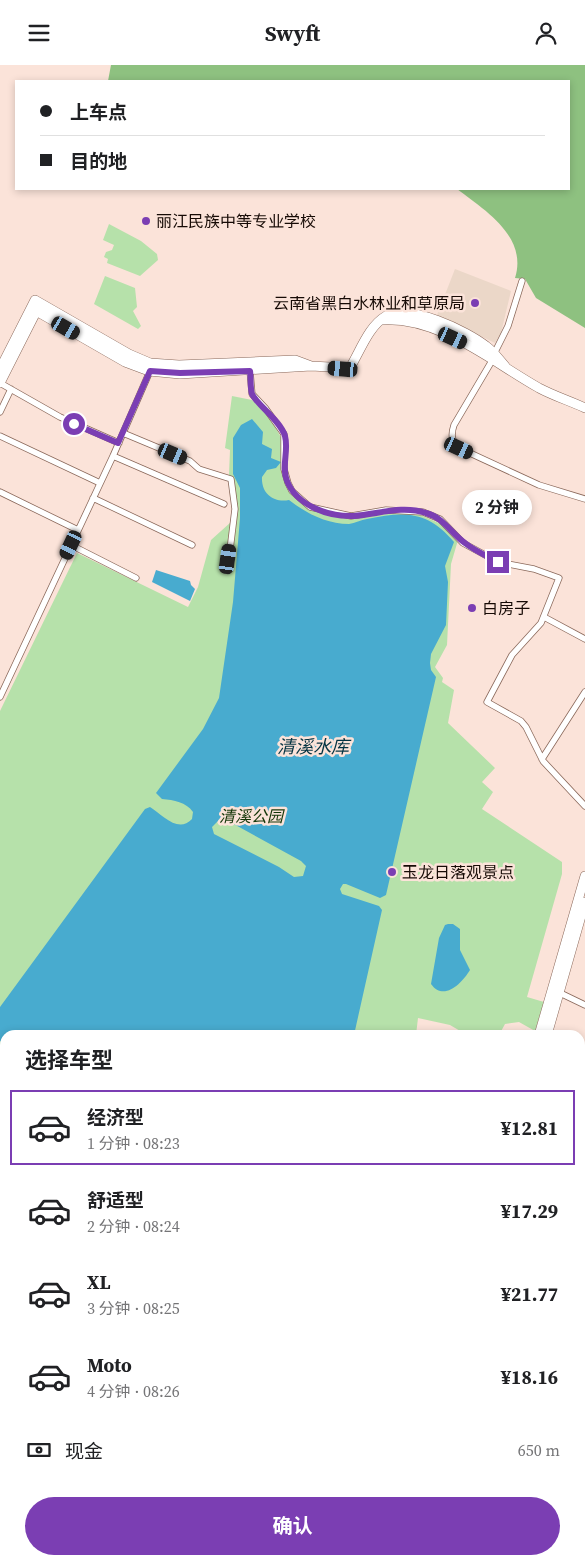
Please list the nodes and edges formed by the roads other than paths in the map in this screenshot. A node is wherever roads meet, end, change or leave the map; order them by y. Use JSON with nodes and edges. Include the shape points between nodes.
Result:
{"nodes":[{"id":1,"x":522,"y":281,"type":"dead end"},
{"id":2,"x":36,"y":306,"type":"junction"},
{"id":3,"x":494,"y":357,"type":"junction"},
{"id":4,"x":311,"y":366,"type":"junction"},
{"id":5,"x":0,"y":369,"type":"edge"},
{"id":6,"x":150,"y":371,"type":"junction"},
{"id":7,"x":250,"y":371,"type":"junction"},
{"id":8,"x":0,"y":383,"type":"edge"},
{"id":9,"x":11,"y":389,"type":"junction"},
{"id":10,"x":585,"y":408,"type":"edge"},
{"id":11,"x":0,"y":411,"type":"edge"},
{"id":12,"x":123,"y":433,"type":"junction"},
{"id":13,"x":0,"y":435,"type":"edge"},
{"id":14,"x":118,"y":443,"type":"junction"},
{"id":15,"x":113,"y":455,"type":"junction"},
{"id":16,"x":100,"y":483,"type":"junction"},
{"id":17,"x":0,"y":493,"type":"edge"},
{"id":18,"x":93,"y":498,"type":"junction"},
{"id":19,"x":585,"y":499,"type":"edge"},
{"id":20,"x":224,"y":504,"type":"dead end"},
{"id":21,"x":78,"y":529,"type":"junction"},
{"id":22,"x":71,"y":545,"type":"junction"},
{"id":23,"x":192,"y":545,"type":"dead end"},
{"id":24,"x":228,"y":559,"type":"dead end"},
{"id":25,"x":136,"y":578,"type":"dead end"},
{"id":26,"x":544,"y":617,"type":"junction"},
{"id":27,"x":585,"y":639,"type":"edge"},
{"id":28,"x":585,"y":692,"type":"edge"},
{"id":29,"x":0,"y":697,"type":"edge"},
{"id":30,"x":542,"y":759,"type":"junction"},
{"id":31,"x":585,"y":806,"type":"edge"},
{"id":32,"x":585,"y":876,"type":"edge"},
{"id":33,"x":585,"y":902,"type":"edge"},
{"id":34,"x":560,"y":993,"type":"junction"},
{"id":35,"x":585,"y":1005,"type":"edge"},
{"id":36,"x":540,"y":1030,"type":"edge"},
{"id":37,"x":549,"y":1030,"type":"edge"}],
"edges":[{"from":1,"to":3,"type":"street"},
{"from":2,"to":4,"type":"street","via":[[150,363],[179,365],[295,359]]},
{"from":2,"to":5,"type":"street"},
{"from":2,"to":6,"type":"street","via":[[125,362]]},
{"from":2,"to":8,"type":"street"},
{"from":3,"to":4,"type":"street","via":[[477,340],[409,312],[393,313],[380,320],[350,367]]},
{"from":3,"to":10,"type":"street","via":[[541,389]]},
{"from":3,"to":19,"type":"street","via":[[454,425],[454,443],[539,485]]},
{"from":4,"to":7,"type":"street"},
{"from":6,"to":7,"type":"street"},
{"from":6,"to":12,"type":"street"},
{"from":7,"to":26,"type":"street","via":[[252,394],[284,434],[284,469],[288,483],[307,505],[346,516],[399,510],[434,516],[463,543],[498,562],[559,578]]},
{"from":8,"to":9,"type":"street"},
{"from":9,"to":11,"type":"street"},
{"from":9,"to":14,"type":"street","via":[[60,417]]},
{"from":12,"to":14,"type":"street"},
{"from":12,"to":24,"type":"street","via":[[190,461],[199,469],[231,479],[235,509]]},
{"from":13,"to":16,"type":"street"},
{"from":14,"to":15,"type":"street"},
{"from":15,"to":16,"type":"street"},
{"from":15,"to":20,"type":"street"},
{"from":16,"to":18,"type":"street"},
{"from":17,"to":21,"type":"street"},
{"from":18,"to":21,"type":"street"},
{"from":18,"to":23,"type":"street"},
{"from":21,"to":22,"type":"street"},
{"from":22,"to":25,"type":"street"},
{"from":22,"to":29,"type":"street"},
{"from":26,"to":27,"type":"street"},
{"from":26,"to":30,"type":"street","via":[[512,655],[487,702],[521,721]]},
{"from":28,"to":30,"type":"street"},
{"from":30,"to":31,"type":"street"},
{"from":32,"to":36,"type":"street"},
{"from":33,"to":34,"type":"street"},
{"from":34,"to":35,"type":"street"},
{"from":34,"to":37,"type":"street"}]}
